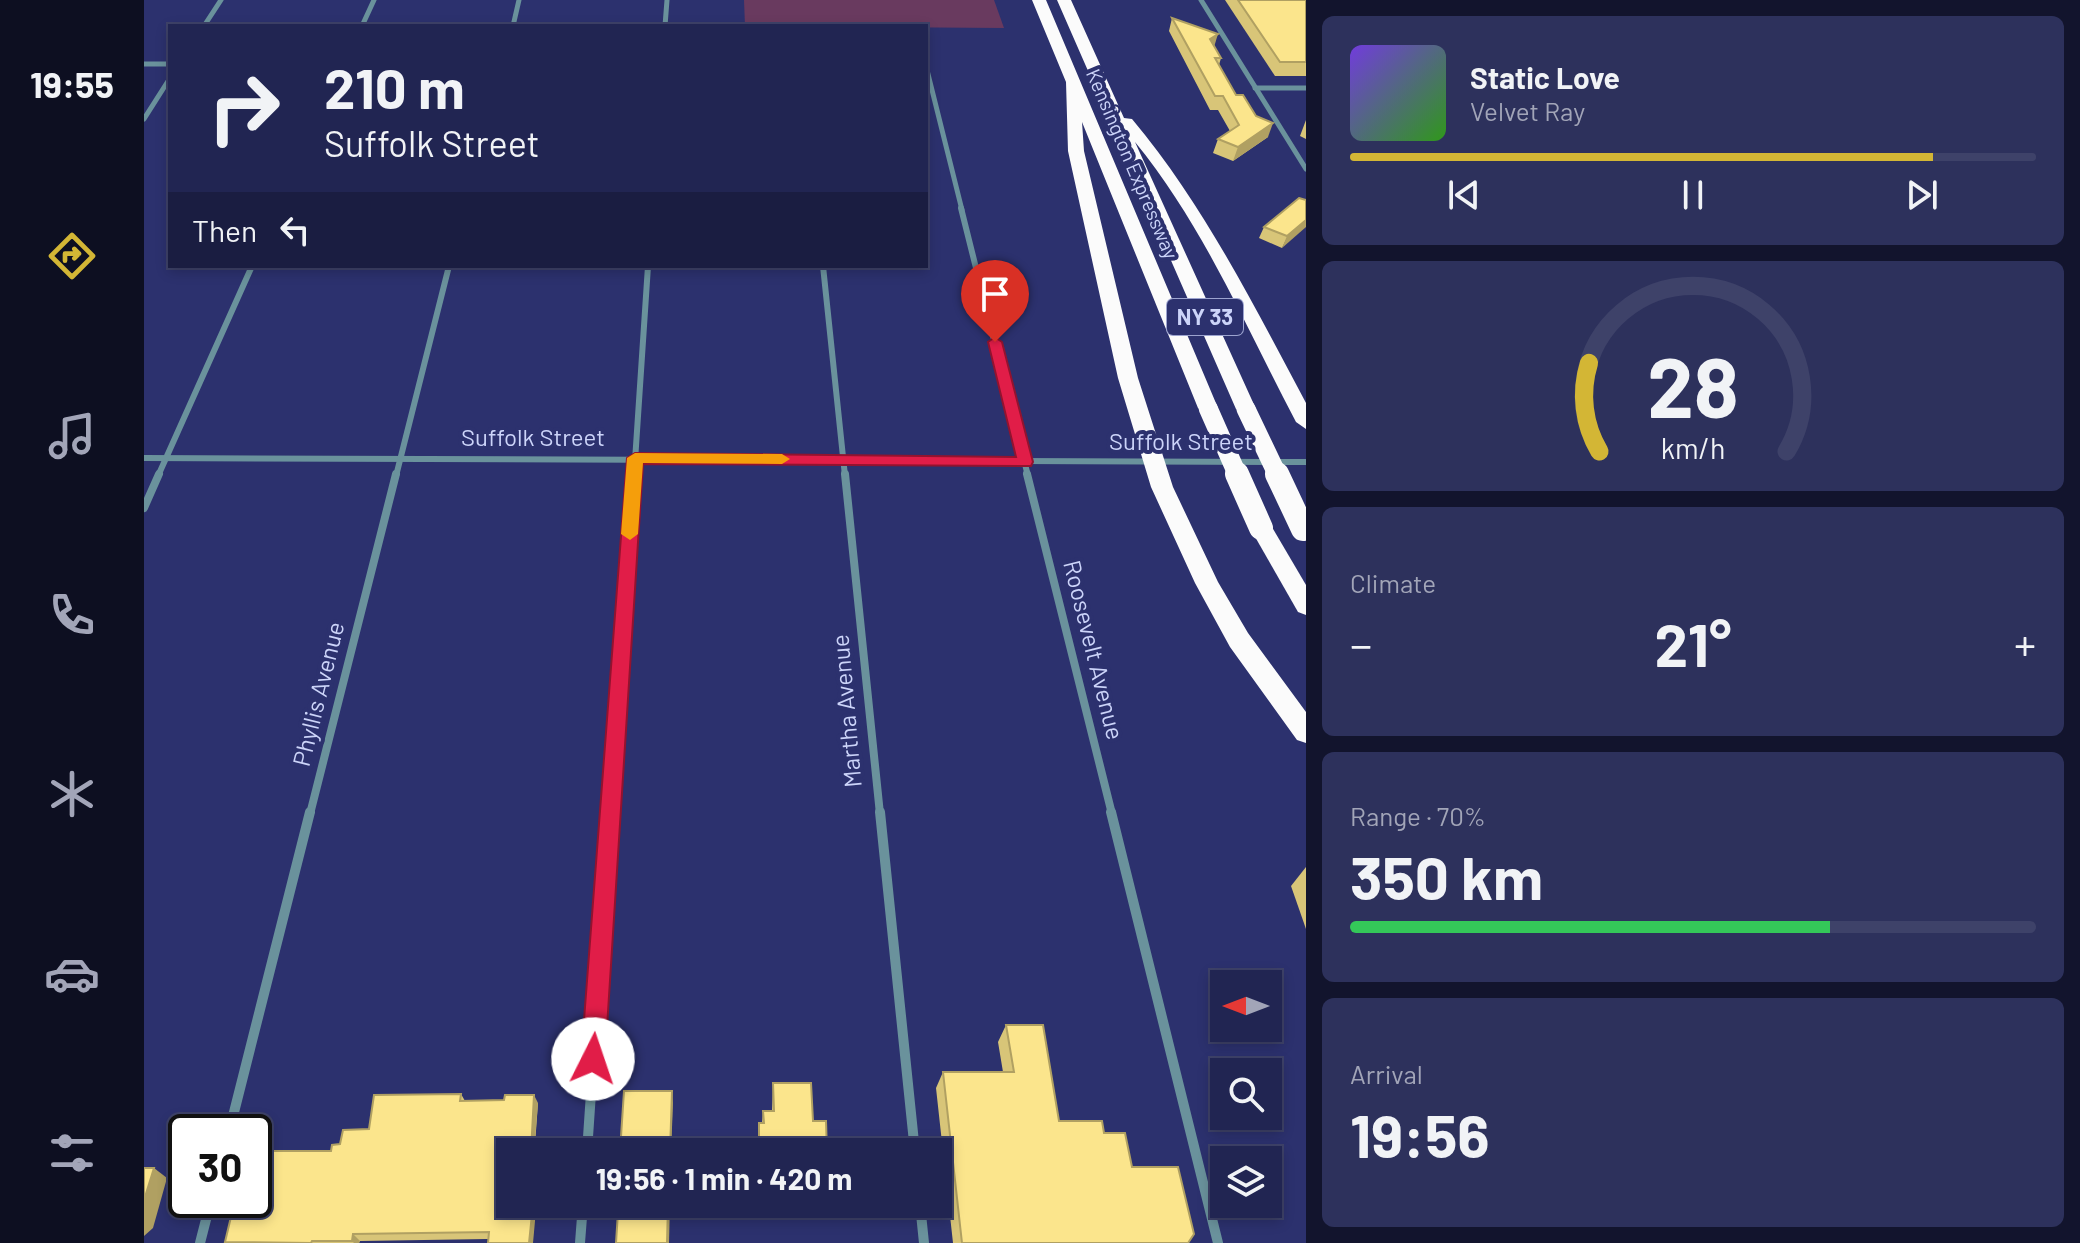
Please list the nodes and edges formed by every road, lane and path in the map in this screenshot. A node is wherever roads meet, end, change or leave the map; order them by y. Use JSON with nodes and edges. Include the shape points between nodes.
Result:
{"nodes":[{"id":1,"x":221,"y":0,"type":"edge"},
{"id":2,"x":374,"y":0,"type":"edge"},
{"id":3,"x":519,"y":0,"type":"edge"},
{"id":4,"x":667,"y":0,"type":"edge"},
{"id":5,"x":1039,"y":0,"type":"edge"},
{"id":6,"x":1064,"y":0,"type":"edge"},
{"id":7,"x":1201,"y":0,"type":"edge"},
{"id":8,"x":205,"y":24,"type":"edge"},
{"id":9,"x":363,"y":24,"type":"edge"},
{"id":10,"x":513,"y":24,"type":"edge"},
{"id":11,"x":665,"y":24,"type":"edge"},
{"id":12,"x":144,"y":64,"type":"edge"},
{"id":13,"x":168,"y":64,"type":"edge"},
{"id":14,"x":928,"y":74,"type":"edge"},
{"id":15,"x":168,"y":81,"type":"edge"},
{"id":16,"x":1072,"y":83,"type":"junction"},
{"id":17,"x":1255,"y":88,"type":"junction"},
{"id":18,"x":1306,"y":88,"type":"edge"},
{"id":19,"x":1106,"y":95,"type":"junction"},
{"id":20,"x":144,"y":119,"type":"edge"},
{"id":21,"x":1306,"y":169,"type":"edge"},
{"id":22,"x":251,"y":268,"type":"edge"},
{"id":23,"x":448,"y":268,"type":"edge"},
{"id":24,"x":648,"y":268,"type":"edge"},
{"id":25,"x":823,"y":268,"type":"edge"},
{"id":26,"x":1306,"y":422,"type":"edge"},
{"id":27,"x":144,"y":458,"type":"edge"},
{"id":28,"x":166,"y":458,"type":"junction"},
{"id":29,"x":401,"y":458,"type":"junction"},
{"id":30,"x":635,"y":458,"type":"junction"},
{"id":31,"x":844,"y":459,"type":"junction"},
{"id":32,"x":1025,"y":462,"type":"junction"},
{"id":33,"x":1153,"y":462,"type":"junction"},
{"id":34,"x":1306,"y":462,"type":"edge"},
{"id":35,"x":144,"y":508,"type":"edge"},
{"id":36,"x":1304,"y":531,"type":"edge"},
{"id":37,"x":1306,"y":606,"type":"edge"},
{"id":38,"x":1306,"y":732,"type":"edge"},
{"id":39,"x":234,"y":1114,"type":"edge"},
{"id":40,"x":588,"y":1138,"type":"edge"},
{"id":41,"x":914,"y":1138,"type":"edge"},
{"id":42,"x":206,"y":1218,"type":"edge"},
{"id":43,"x":582,"y":1218,"type":"edge"},
{"id":44,"x":921,"y":1218,"type":"edge"},
{"id":45,"x":200,"y":1243,"type":"edge"},
{"id":46,"x":580,"y":1243,"type":"edge"},
{"id":47,"x":924,"y":1243,"type":"edge"},
{"id":48,"x":1218,"y":1243,"type":"edge"}],
"edges":[{"from":1,"to":8,"type":"street"},
{"from":2,"to":9,"type":"street"},
{"from":3,"to":10,"type":"street"},
{"from":4,"to":11,"type":"street"},
{"from":5,"to":16,"type":"highway","name":"Kensington Expressway","number":"NY 33"},
{"from":6,"to":19,"type":"highway","name":"Kensington Expressway","number":"NY 33"},
{"from":7,"to":17,"type":"street"},
{"from":12,"to":13,"type":"street"},
{"from":14,"to":32,"type":"street","name":"Roosevelt Avenue"},
{"from":15,"to":20,"type":"street"},
{"from":16,"to":33,"type":"highway","via":[[1076,151],[1128,378]]},
{"from":16,"to":37,"type":"highway","name":"Kensington Expressway","number":"NY 33","bridge":true,"via":[[1261,528]]},
{"from":17,"to":18,"type":"street"},
{"from":17,"to":21,"type":"street"},
{"from":19,"to":26,"type":"highway","via":[[1163,166],[1208,236]]},
{"from":19,"to":36,"type":"highway","name":"Kensington Expressway","number":"NY 33","bridge":true},
{"from":22,"to":28,"type":"street"},
{"from":23,"to":29,"type":"street","name":"Phyllis Avenue"},
{"from":24,"to":30,"type":"street"},
{"from":25,"to":31,"type":"street","name":"Martha Avenue"},
{"from":27,"to":28,"type":"street","name":"Suffolk Street"},
{"from":28,"to":29,"type":"street","name":"Suffolk Street"},
{"from":28,"to":35,"type":"street"},
{"from":29,"to":30,"type":"street","name":"Suffolk Street"},
{"from":29,"to":39,"type":"street","name":"Phyllis Avenue"},
{"from":30,"to":31,"type":"street","name":"Suffolk Street"},
{"from":30,"to":40,"type":"street"},
{"from":31,"to":32,"type":"street","name":"Suffolk Street"},
{"from":31,"to":41,"type":"street","name":"Martha Avenue"},
{"from":32,"to":33,"type":"street","name":"Suffolk Street"},
{"from":32,"to":48,"type":"street","name":"Roosevelt Avenue"},
{"from":33,"to":34,"type":"street","name":"Suffolk Street"},
{"from":33,"to":38,"type":"highway","via":[[1181,532],[1239,640]]},
{"from":42,"to":45,"type":"street"},
{"from":43,"to":46,"type":"street"},
{"from":44,"to":47,"type":"street"}]}
